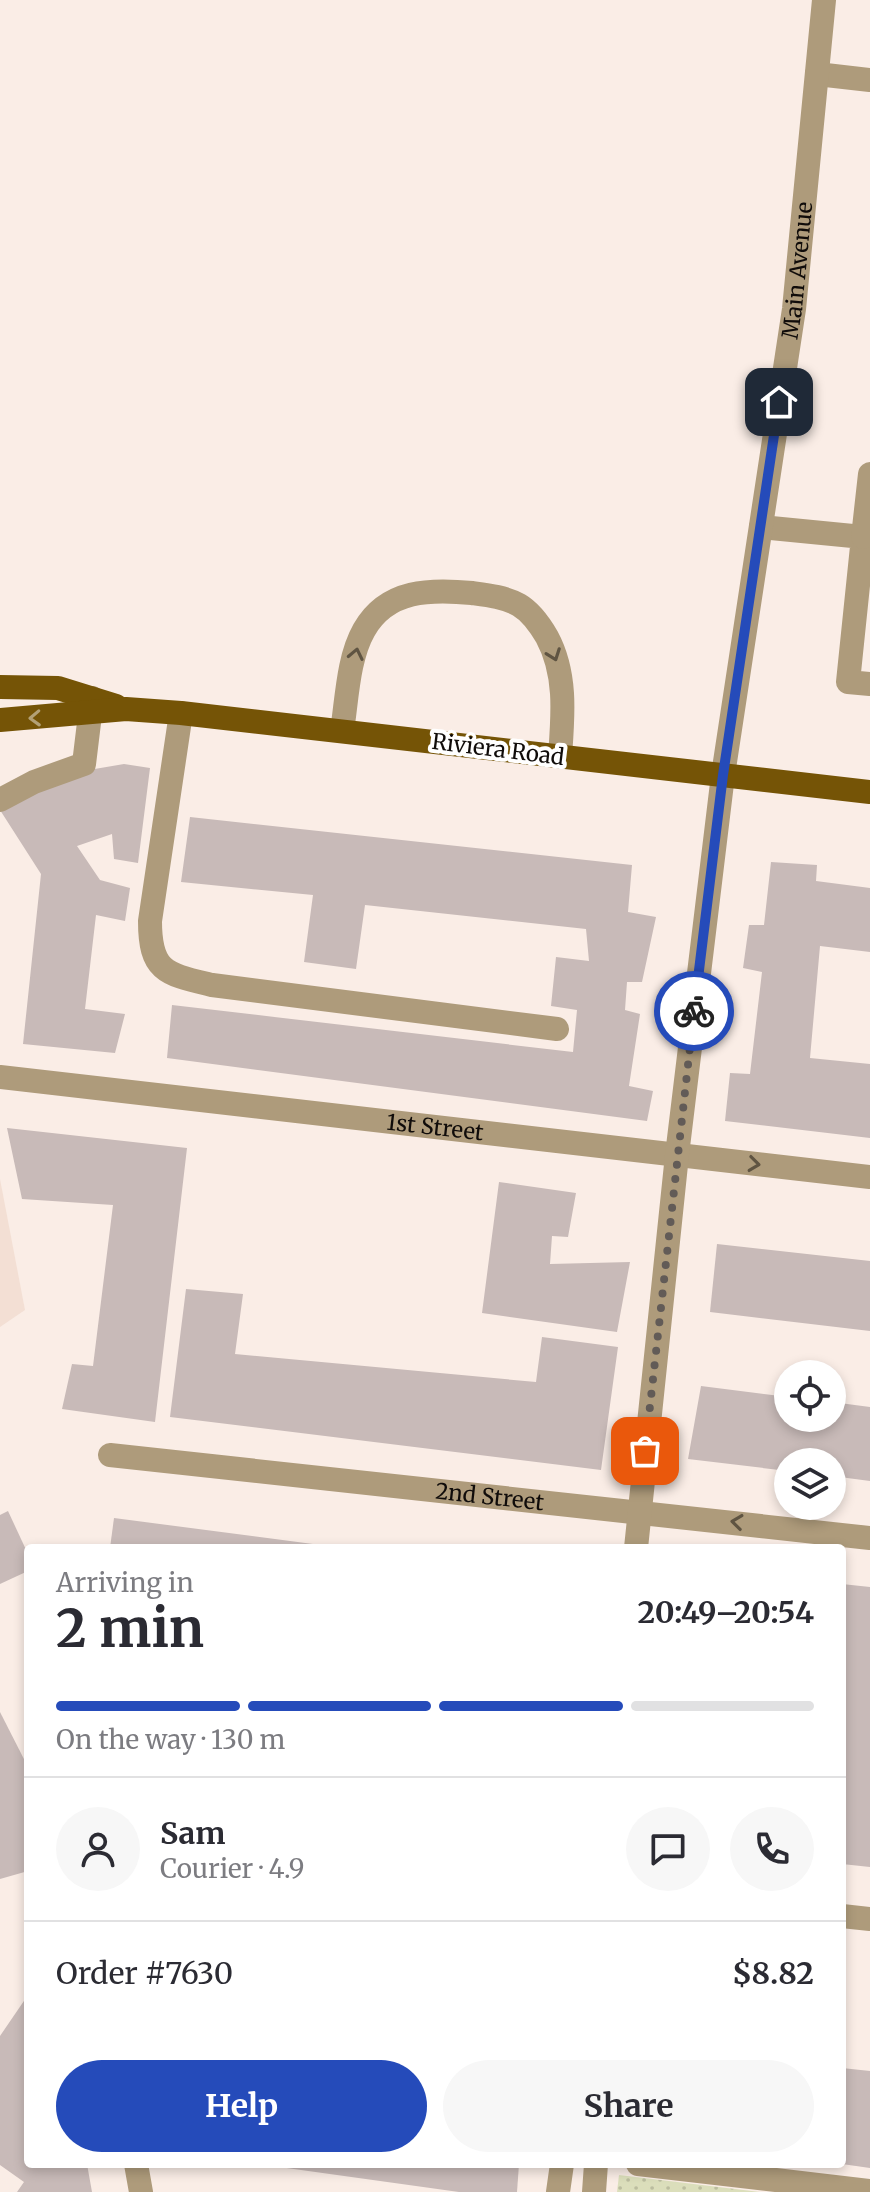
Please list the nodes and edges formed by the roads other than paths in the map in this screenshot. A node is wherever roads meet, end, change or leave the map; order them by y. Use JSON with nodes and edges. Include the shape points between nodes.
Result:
{"nodes":[{"id":1,"x":824,"y":0,"type":"edge"},
{"id":2,"x":817,"y":74,"type":"junction"},
{"id":3,"x":870,"y":80,"type":"edge"},
{"id":4,"x":870,"y":474,"type":"edge"},
{"id":5,"x":761,"y":527,"type":"junction"},
{"id":6,"x":863,"y":537,"type":"junction"},
{"id":7,"x":870,"y":684,"type":"edge"},
{"id":8,"x":0,"y":687,"type":"edge"},
{"id":9,"x":92,"y":706,"type":"junction"},
{"id":10,"x":181,"y":713,"type":"junction"},
{"id":11,"x":0,"y":720,"type":"edge"},
{"id":12,"x":342,"y":731,"type":"junction"},
{"id":13,"x":560,"y":756,"type":"junction"},
{"id":14,"x":723,"y":775,"type":"junction"},
{"id":15,"x":870,"y":792,"type":"edge"},
{"id":16,"x":0,"y":800,"type":"edge"},
{"id":17,"x":557,"y":1029,"type":"dead end"},
{"id":18,"x":0,"y":1077,"type":"edge"},
{"id":19,"x":677,"y":1155,"type":"junction"},
{"id":20,"x":870,"y":1177,"type":"edge"},
{"id":21,"x":110,"y":1455,"type":"dead end"},
{"id":22,"x":639,"y":1511,"type":"junction"},
{"id":23,"x":870,"y":1538,"type":"edge"},
{"id":24,"x":636,"y":1544,"type":"edge"},
{"id":25,"x":846,"y":1916,"type":"edge"},
{"id":26,"x":870,"y":1919,"type":"edge"},
{"id":27,"x":137,"y":2168,"type":"edge"},
{"id":28,"x":561,"y":2168,"type":"edge"},
{"id":29,"x":596,"y":2168,"type":"edge"},
{"id":30,"x":672,"y":2168,"type":"edge"},
{"id":31,"x":870,"y":2191,"type":"edge"},
{"id":32,"x":141,"y":2192,"type":"edge"},
{"id":33,"x":558,"y":2192,"type":"edge"},
{"id":34,"x":594,"y":2192,"type":"edge"}],
"edges":[{"from":1,"to":2,"type":"street","name":"Main Avenue"},
{"from":2,"to":3,"type":"street"},
{"from":2,"to":5,"type":"street","name":"Main Avenue","via":[[794,309]]},
{"from":4,"to":6,"type":"street"},
{"from":5,"to":6,"type":"street"},
{"from":5,"to":14,"type":"street","name":"Main Avenue"},
{"from":6,"to":7,"type":"street","via":[[848,682]]},
{"from":8,"to":9,"type":"main road","name":"Riviera Road","via":[[58,688]]},
{"from":9,"to":10,"type":"main road","name":"Riviera Road"},
{"from":9,"to":11,"type":"main road","name":"Riviera Road","one_way":true},
{"from":9,"to":16,"type":"street","via":[[84,764]]},
{"from":10,"to":12,"type":"main road","name":"Riviera Road"},
{"from":10,"to":17,"type":"street","via":[[150,921],[150,950],[158,966],[212,985]]},
{"from":12,"to":13,"type":"main road","name":"Riviera Road"},
{"from":12,"to":13,"type":"street","one_way":true,"via":[[357,645],[379,611],[416,592],[494,596],[531,614],[557,660],[564,708]]},
{"from":13,"to":14,"type":"main road","name":"Riviera Road"},
{"from":14,"to":15,"type":"main road","name":"Riviera Road"},
{"from":14,"to":19,"type":"street","name":"Main Avenue"},
{"from":18,"to":19,"type":"street","name":"1st Street"},
{"from":19,"to":20,"type":"street","name":"1st Street","one_way":true},
{"from":19,"to":22,"type":"street","name":"Main Avenue"},
{"from":21,"to":22,"type":"street","name":"2nd Street"},
{"from":23,"to":22,"type":"street","name":"2nd Street","one_way":true},
{"from":22,"to":24,"type":"street","name":"Main Avenue"},
{"from":25,"to":26,"type":"street"},
{"from":27,"to":32,"type":"street"},
{"from":28,"to":33,"type":"street"},
{"from":29,"to":34,"type":"street"},
{"from":30,"to":31,"type":"street"}]}
